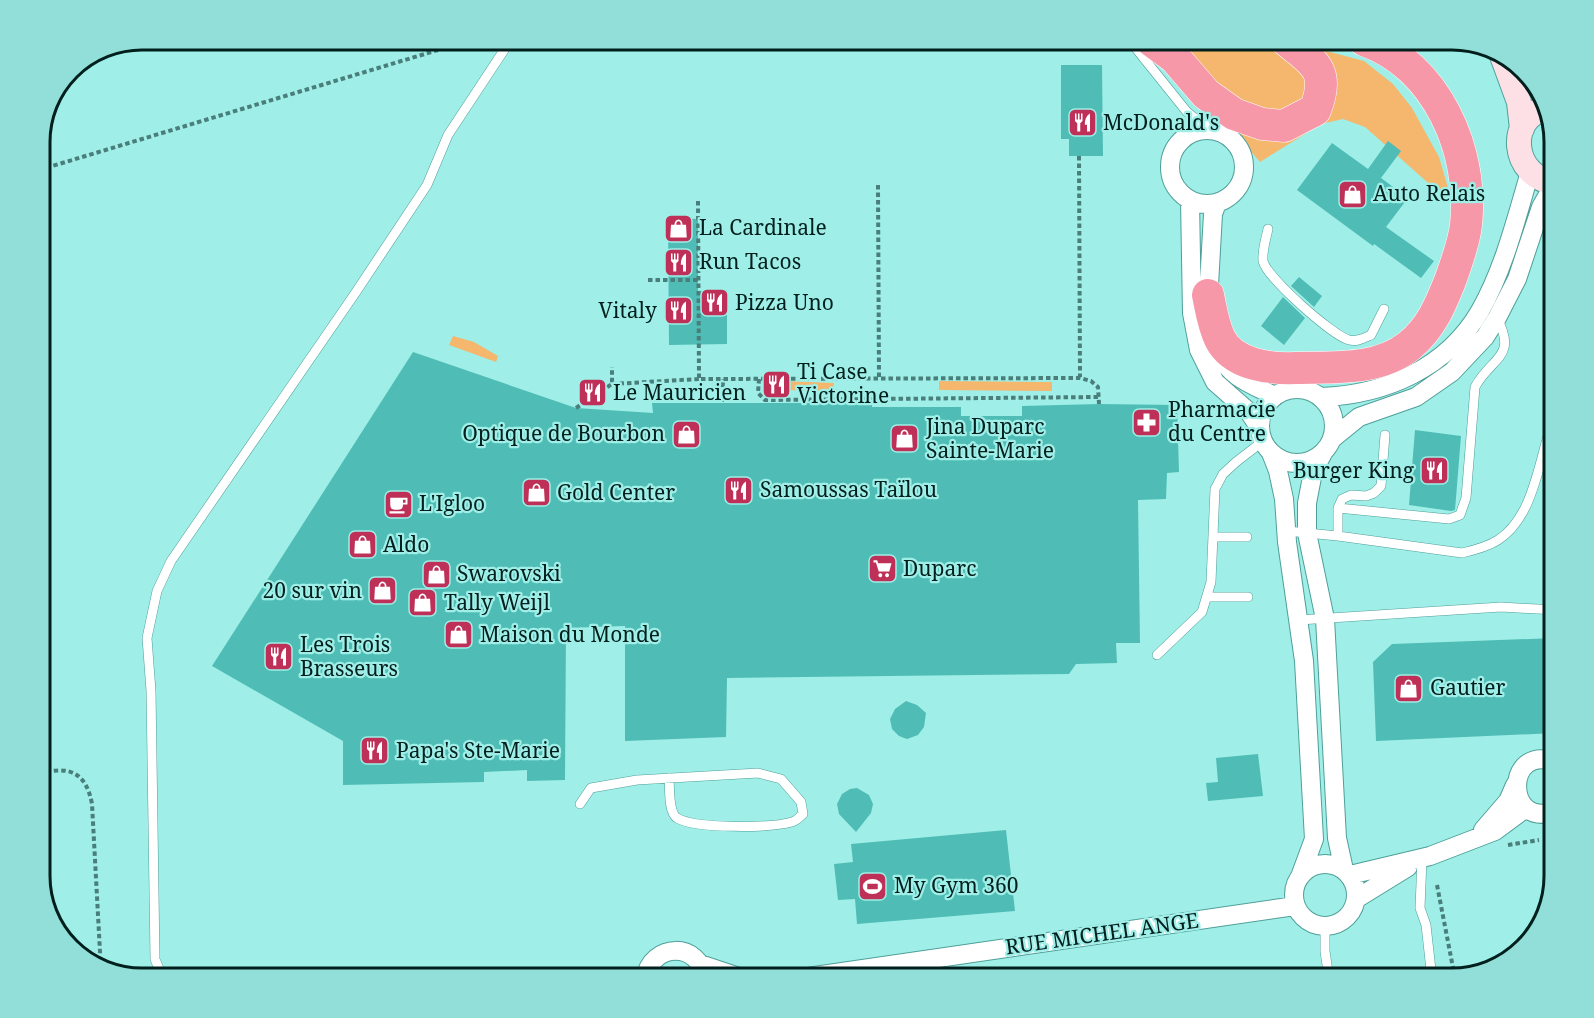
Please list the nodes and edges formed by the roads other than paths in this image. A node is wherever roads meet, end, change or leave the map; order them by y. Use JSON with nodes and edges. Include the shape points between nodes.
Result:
{"nodes":[{"id":1,"x":504,"y":50,"type":"edge"},
{"id":2,"x":1137,"y":50,"type":"edge"},
{"id":3,"x":1164,"y":50,"type":"edge"},
{"id":4,"x":1298,"y":50,"type":"edge"},
{"id":5,"x":1384,"y":50,"type":"edge"},
{"id":6,"x":1506,"y":66,"type":"edge"},
{"id":7,"x":1539,"y":112,"type":"edge"},
{"id":8,"x":1522,"y":129,"type":"junction"},
{"id":9,"x":1210,"y":130,"type":"junction"},
{"id":10,"x":1530,"y":172,"type":"junction"},
{"id":11,"x":1544,"y":181,"type":"edge"},
{"id":12,"x":1190,"y":200,"type":"junction"},
{"id":13,"x":1544,"y":202,"type":"edge"},
{"id":14,"x":1217,"y":203,"type":"junction"},
{"id":15,"x":1268,"y":229,"type":"dead end"},
{"id":16,"x":1208,"y":295,"type":"junction"},
{"id":17,"x":1383,"y":309,"type":"dead end"},
{"id":18,"x":1497,"y":318,"type":"junction"},
{"id":19,"x":1275,"y":396,"type":"junction"},
{"id":20,"x":1321,"y":397,"type":"junction"},
{"id":21,"x":1385,"y":435,"type":"dead end"},
{"id":22,"x":1264,"y":441,"type":"junction"},
{"id":23,"x":1328,"y":446,"type":"junction"},
{"id":24,"x":1544,"y":451,"type":"edge"},
{"id":25,"x":1338,"y":508,"type":"junction"},
{"id":26,"x":1287,"y":531,"type":"junction"},
{"id":27,"x":1308,"y":532,"type":"junction"},
{"id":28,"x":1338,"y":536,"type":"junction"},
{"id":29,"x":1212,"y":537,"type":"junction"},
{"id":30,"x":1247,"y":537,"type":"dead end"},
{"id":31,"x":1207,"y":597,"type":"junction"},
{"id":32,"x":1248,"y":597,"type":"dead end"},
{"id":33,"x":1544,"y":609,"type":"edge"},
{"id":34,"x":1325,"y":619,"type":"junction"},
{"id":35,"x":1299,"y":620,"type":"junction"},
{"id":36,"x":1157,"y":655,"type":"dead end"},
{"id":37,"x":1544,"y":760,"type":"edge"},
{"id":38,"x":669,"y":778,"type":"junction"},
{"id":39,"x":1515,"y":785,"type":"junction"},
{"id":40,"x":580,"y":804,"type":"dead end"},
{"id":41,"x":1526,"y":808,"type":"junction"},
{"id":42,"x":1544,"y":813,"type":"edge"},
{"id":43,"x":1477,"y":836,"type":"junction"},
{"id":44,"x":1426,"y":857,"type":"junction"},
{"id":45,"x":1347,"y":873,"type":"junction"},
{"id":46,"x":1301,"y":874,"type":"junction"},
{"id":47,"x":1356,"y":899,"type":"junction"},
{"id":48,"x":1295,"y":906,"type":"junction"},
{"id":49,"x":1325,"y":926,"type":"junction"},
{"id":50,"x":159,"y":968,"type":"edge"},
{"id":51,"x":648,"y":968,"type":"edge"},
{"id":52,"x":700,"y":968,"type":"edge"},
{"id":53,"x":867,"y":968,"type":"edge"},
{"id":54,"x":1327,"y":968,"type":"edge"},
{"id":55,"x":1431,"y":968,"type":"edge"}],
"edges":[{"from":1,"to":50,"type":"lane","via":[[448,135],[427,185],[171,561],[157,591],[147,638]]},
{"from":2,"to":9,"type":"lane","via":[[1187,112]]},
{"from":3,"to":4,"type":"highway","via":[[1206,94],[1234,114],[1262,124],[1284,126],[1315,110],[1320,98],[1317,66]]},
{"from":5,"to":16,"type":"highway","via":[[1411,69],[1446,114],[1465,170],[1466,226],[1454,269],[1428,328],[1396,354],[1356,366],[1283,369],[1250,364],[1234,354],[1221,340]]},
{"from":6,"to":8,"type":"main road","via":[[1519,102]]},
{"from":7,"to":8,"type":"main road","via":[[1530,117]]},
{"from":8,"to":10,"type":"main road","via":[[1518,144],[1521,159]]},
{"from":9,"to":12,"type":"street","via":[[1184,138],[1170,165],[1173,183]]},
{"from":9,"to":14,"type":"street","via":[[1227,136],[1239,148],[1244,165],[1241,182],[1230,196]]},
{"from":10,"to":11,"type":"main road"},
{"from":10,"to":20,"type":"street","via":[[1501,267],[1479,312],[1451,348],[1402,381],[1338,397]]},
{"from":12,"to":14,"type":"street"},
{"from":12,"to":22,"type":"street","via":[[1192,313],[1199,350],[1215,382],[1249,412]]},
{"from":13,"to":18,"type":"street","via":[[1517,279]]},
{"from":14,"to":16,"type":"street"},
{"from":15,"to":17,"type":"lane","via":[[1263,261],[1269,274],[1340,335],[1350,340],[1371,335]]},
{"from":16,"to":19,"type":"street","via":[[1214,349],[1225,366],[1237,378]]},
{"from":18,"to":23,"type":"street","via":[[1452,372],[1416,397],[1359,417]]},
{"from":18,"to":25,"type":"lane","via":[[1505,344],[1503,353],[1475,387],[1466,498],[1460,515],[1449,519]]},
{"from":19,"to":20,"type":"street","via":[[1298,388]]},
{"from":19,"to":22,"type":"street","via":[[1260,415]]},
{"from":20,"to":23,"type":"street","via":[[1333,416]]},
{"from":21,"to":25,"type":"lane","via":[[1381,486],[1366,496],[1342,499]]},
{"from":22,"to":23,"type":"street","via":[[1280,460],[1291,463],[1314,459]]},
{"from":22,"to":26,"type":"street","via":[[1278,471]]},
{"from":22,"to":29,"type":"lane","via":[[1223,474],[1215,489]]},
{"from":23,"to":27,"type":"street","via":[[1313,472],[1307,503]]},
{"from":24,"to":28,"type":"lane","via":[[1528,503],[1516,523],[1499,540],[1481,549],[1462,553]]},
{"from":25,"to":28,"type":"lane"},
{"from":26,"to":27,"type":"lane"},
{"from":26,"to":35,"type":"street"},
{"from":27,"to":28,"type":"lane"},
{"from":27,"to":34,"type":"street"},
{"from":29,"to":30,"type":"lane"},
{"from":29,"to":31,"type":"lane"},
{"from":31,"to":32,"type":"lane"},
{"from":31,"to":36,"type":"lane","via":[[1202,612]]},
{"from":33,"to":34,"type":"lane","via":[[1501,607]]},
{"from":34,"to":35,"type":"lane"},
{"from":34,"to":45,"type":"street","via":[[1338,838]]},
{"from":35,"to":46,"type":"street","via":[[1314,838]]},
{"from":37,"to":39,"type":"street","via":[[1530,762],[1523,768]]},
{"from":38,"to":38,"type":"lane","via":[[759,772],[781,779],[801,802],[803,814],[794,822],[739,827],[696,823],[672,812]]},
{"from":38,"to":40,"type":"lane","via":[[591,788]]},
{"from":39,"to":41,"type":"street"},
{"from":39,"to":43,"type":"street","via":[[1508,801]]},
{"from":41,"to":42,"type":"street"},
{"from":41,"to":43,"type":"street","via":[[1495,831]]},
{"from":43,"to":44,"type":"street"},
{"from":44,"to":45,"type":"street"},
{"from":44,"to":47,"type":"street"},
{"from":44,"to":55,"type":"lane","via":[[1420,908],[1426,924]]},
{"from":45,"to":46,"type":"street","via":[[1333,864],[1322,863]]},
{"from":45,"to":47,"type":"street"},
{"from":46,"to":48,"type":"street","via":[[1293,890]]},
{"from":47,"to":49,"type":"street","via":[[1345,918]]},
{"from":48,"to":49,"type":"street","via":[[1307,921]]},
{"from":48,"to":53,"type":"street","name":"RUE MICHEL ANGE"},
{"from":49,"to":54,"type":"lane"},
{"from":51,"to":52,"type":"street","name":"RUE MICHEL ANGE","via":[[654,959],[681,951]]}]}
